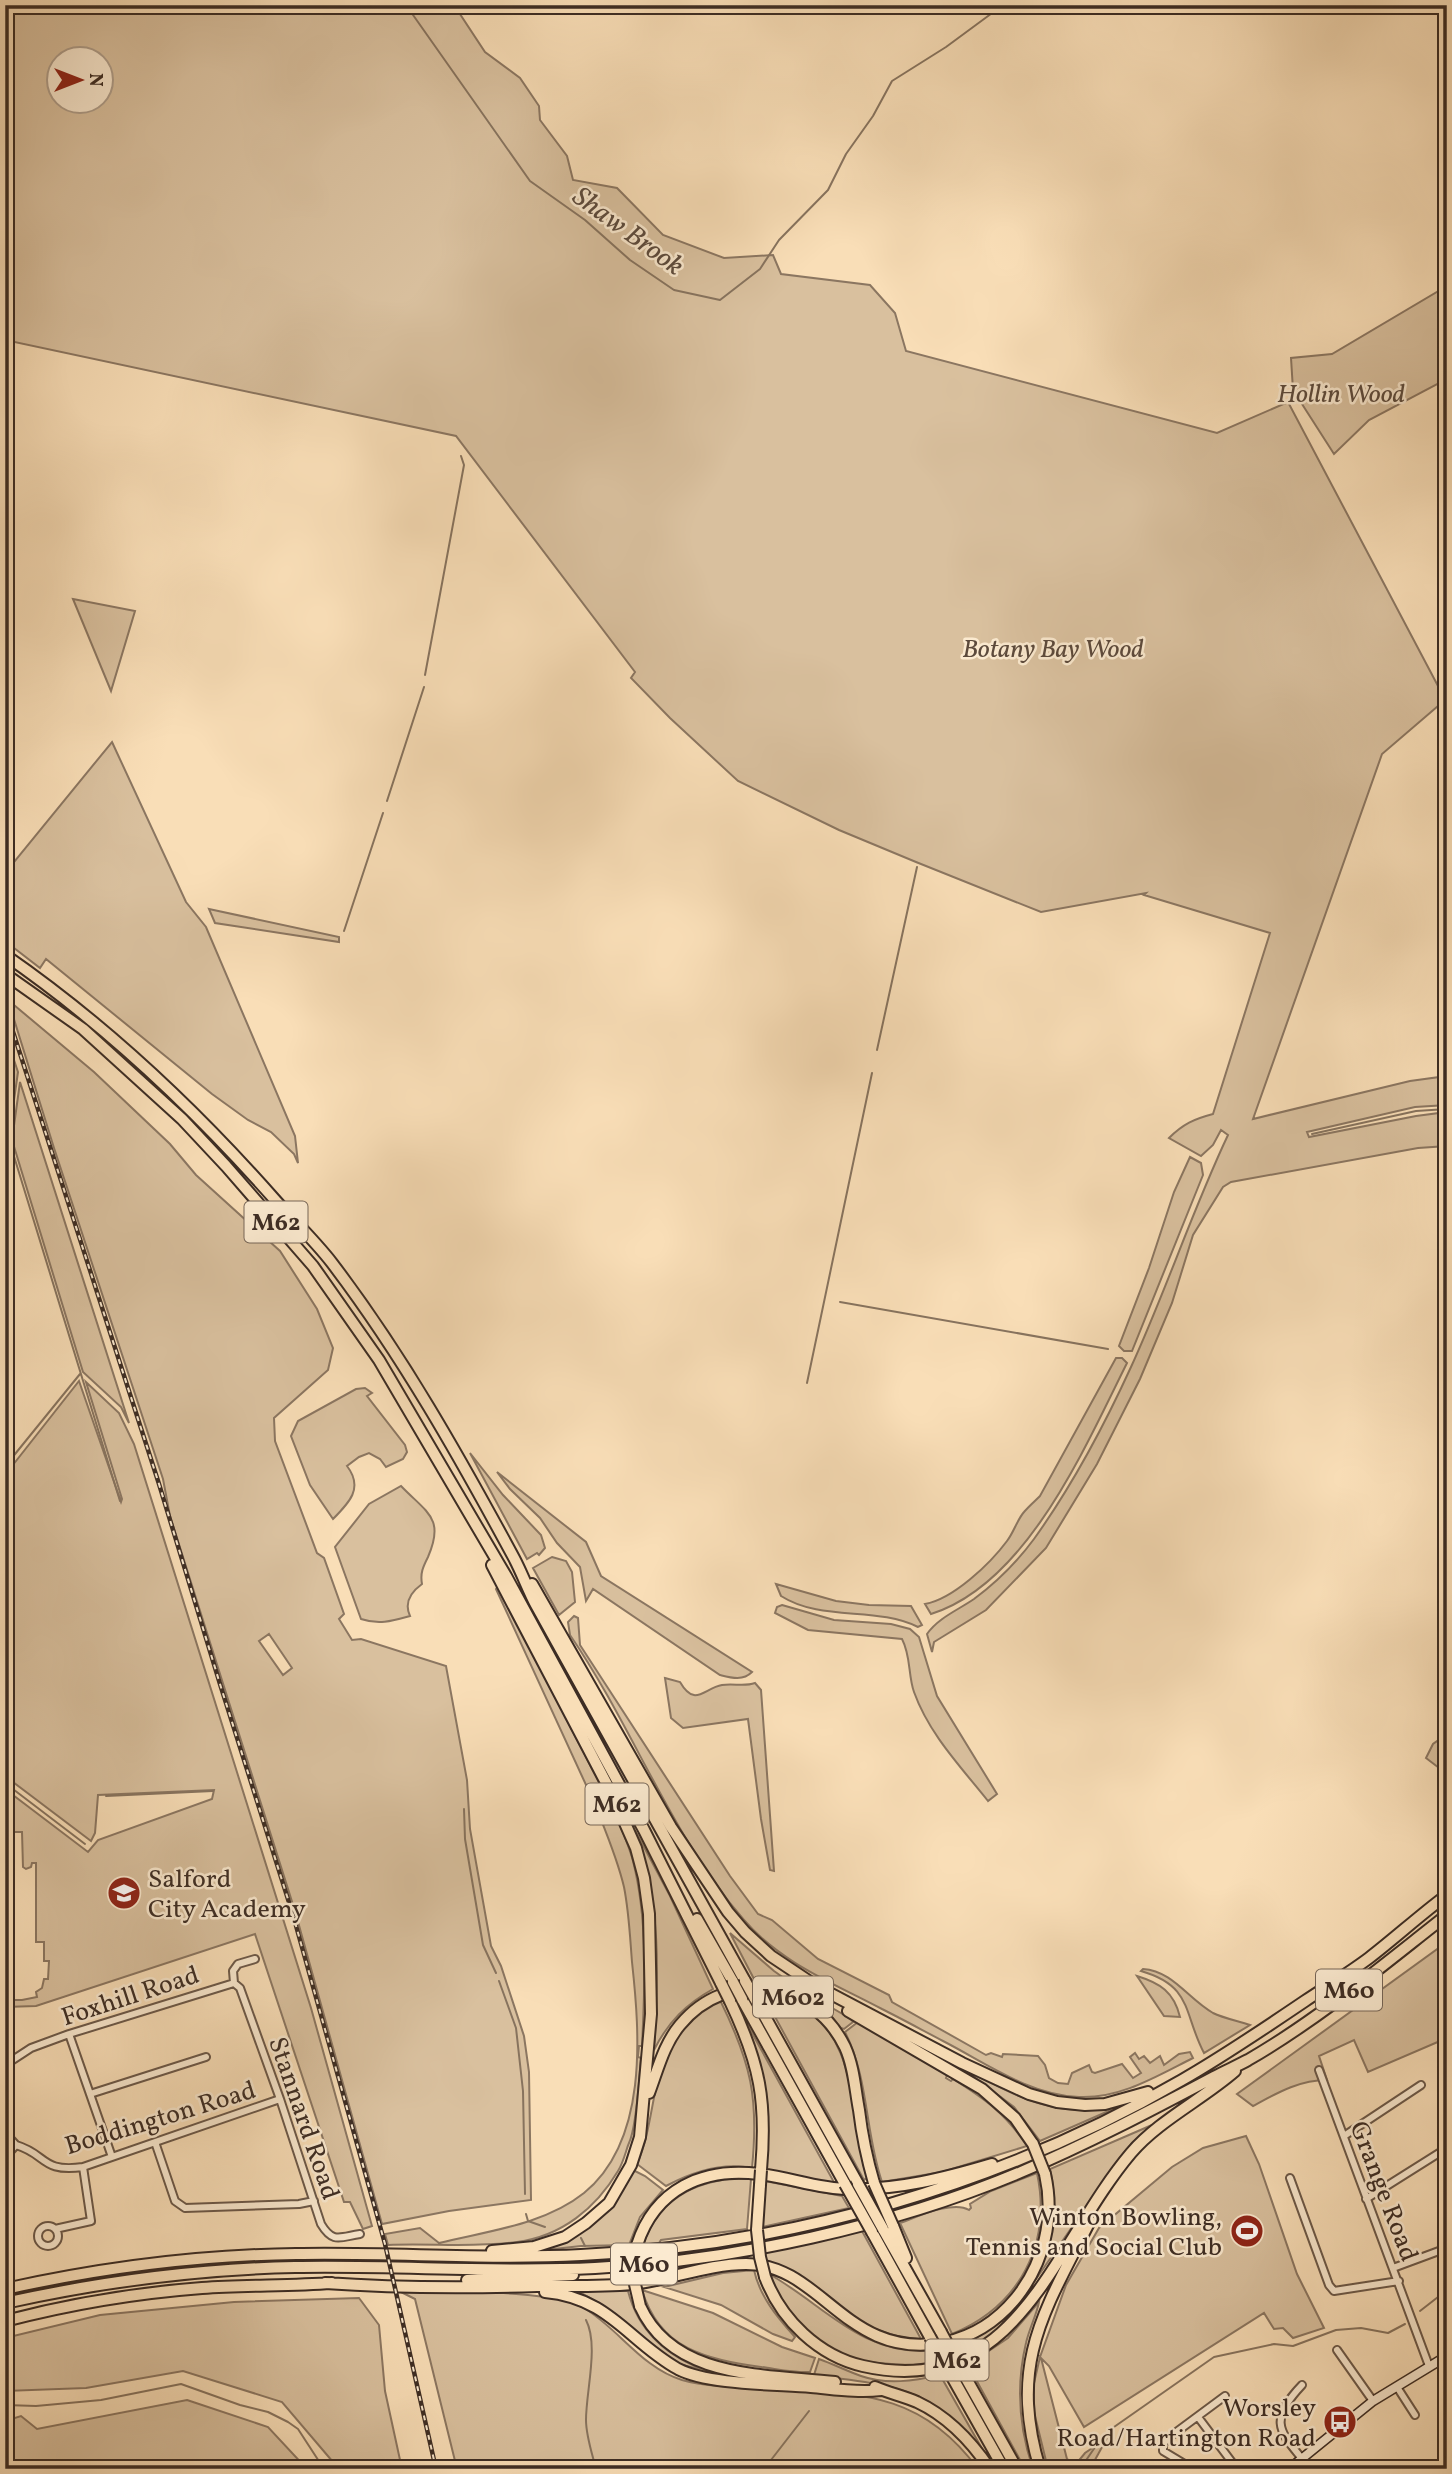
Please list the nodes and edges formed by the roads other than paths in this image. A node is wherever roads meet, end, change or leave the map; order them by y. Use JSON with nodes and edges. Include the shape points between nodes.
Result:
{"nodes":[{"id":1,"x":5,"y":955,"type":"edge"},
{"id":2,"x":5,"y":974,"type":"edge"},
{"id":3,"x":478,"y":1530,"type":"junction"},
{"id":4,"x":516,"y":1561,"type":"junction"},
{"id":5,"x":642,"y":1795,"type":"junction"},
{"id":6,"x":644,"y":1830,"type":"junction"},
{"id":7,"x":1447,"y":1895,"type":"edge"},
{"id":8,"x":1447,"y":1915,"type":"edge"},
{"id":9,"x":256,"y":1959,"type":"dead end"},
{"id":10,"x":234,"y":1983,"type":"junction"},
{"id":11,"x":816,"y":1986,"type":"joint"},
{"id":12,"x":748,"y":1998,"type":"junction"},
{"id":13,"x":69,"y":2034,"type":"junction"},
{"id":14,"x":206,"y":2057,"type":"dead end"},
{"id":15,"x":1217,"y":2059,"type":"junction"},
{"id":16,"x":1248,"y":2060,"type":"junction"},
{"id":17,"x":5,"y":2065,"type":"edge"},
{"id":18,"x":1318,"y":2070,"type":"dead end"},
{"id":19,"x":1420,"y":2085,"type":"dead end"},
{"id":20,"x":90,"y":2094,"type":"junction"},
{"id":21,"x":280,"y":2099,"type":"junction"},
{"id":22,"x":645,"y":2105,"type":"junction"},
{"id":23,"x":5,"y":2133,"type":"edge"},
{"id":24,"x":1343,"y":2136,"type":"junction"},
{"id":25,"x":155,"y":2142,"type":"junction"},
{"id":26,"x":16,"y":2145,"type":"junction"},
{"id":27,"x":1051,"y":2147,"type":"junction"},
{"id":28,"x":1447,"y":2148,"type":"edge"},
{"id":29,"x":5,"y":2157,"type":"edge"},
{"id":30,"x":112,"y":2157,"type":"junction"},
{"id":31,"x":83,"y":2167,"type":"junction"},
{"id":32,"x":1290,"y":2178,"type":"dead end"},
{"id":33,"x":1107,"y":2187,"type":"junction"},
{"id":34,"x":1366,"y":2199,"type":"junction"},
{"id":35,"x":314,"y":2201,"type":"junction"},
{"id":36,"x":55,"y":2229,"type":"dead end"},
{"id":37,"x":882,"y":2229,"type":"junction"},
{"id":38,"x":360,"y":2234,"type":"dead end"},
{"id":39,"x":1447,"y":2248,"type":"edge"},
{"id":40,"x":455,"y":2256,"type":"junction"},
{"id":41,"x":621,"y":2266,"type":"junction"},
{"id":42,"x":1393,"y":2268,"type":"junction"},
{"id":43,"x":1399,"y":2281,"type":"junction"},
{"id":44,"x":325,"y":2283,"type":"junction"},
{"id":45,"x":497,"y":2287,"type":"junction"},
{"id":46,"x":5,"y":2289,"type":"edge"},
{"id":47,"x":5,"y":2303,"type":"edge"},
{"id":48,"x":5,"y":2320,"type":"edge"},
{"id":49,"x":935,"y":2335,"type":"junction"},
{"id":50,"x":1336,"y":2350,"type":"dead end"},
{"id":51,"x":1447,"y":2356,"type":"edge"},
{"id":52,"x":1429,"y":2366,"type":"junction"},
{"id":53,"x":957,"y":2373,"type":"junction"},
{"id":54,"x":1302,"y":2385,"type":"dead end"},
{"id":55,"x":1396,"y":2387,"type":"junction"},
{"id":56,"x":881,"y":2390,"type":"junction"},
{"id":57,"x":1225,"y":2396,"type":"dead end"},
{"id":58,"x":1373,"y":2401,"type":"junction"},
{"id":59,"x":1415,"y":2415,"type":"dead end"},
{"id":60,"x":1198,"y":2417,"type":"junction"},
{"id":61,"x":1303,"y":2459,"type":"junction"},
{"id":62,"x":1231,"y":2461,"type":"junction"},
{"id":63,"x":1419,"y":2467,"type":"edge"},
{"id":64,"x":990,"y":2469,"type":"edge"},
{"id":65,"x":1004,"y":2469,"type":"edge"},
{"id":66,"x":1017,"y":2469,"type":"edge"},
{"id":67,"x":1040,"y":2469,"type":"edge"},
{"id":68,"x":1192,"y":2469,"type":"edge"},
{"id":69,"x":1215,"y":2469,"type":"edge"},
{"id":70,"x":1237,"y":2469,"type":"edge"},
{"id":71,"x":1289,"y":2469,"type":"edge"},
{"id":72,"x":1310,"y":2469,"type":"edge"},
{"id":73,"x":1407,"y":2469,"type":"edge"},
{"id":74,"x":1438,"y":2469,"type":"edge"}],
"edges":[{"from":1,"to":4,"type":"highway","number":"M62","via":[[90,1019],[190,1108],[329,1259],[393,1349]]},
{"from":2,"to":3,"type":"highway","number":"M62","via":[[83,1029],[182,1119],[304,1256],[379,1360]]},
{"from":3,"to":6,"type":"highway","number":"M62"},
{"from":3,"to":22,"type":"highway","number":"M62","via":[[498,1578],[613,1796],[641,1864],[652,1974]]},
{"from":4,"to":5,"type":"highway","number":"M62","via":[[533,1600]]},
{"from":4,"to":11,"type":"highway","number":"M62","via":[[718,1898],[758,1945]]},
{"from":5,"to":12,"type":"highway","number":"M602","bridge":true,"via":[[745,1981]]},
{"from":5,"to":45,"type":"highway","number":"M60","bridge":true,"via":[[718,1909],[767,1961],[982,2090],[1015,2118],[1033,2144],[1045,2174],[1047,2228],[1041,2254],[1030,2278],[996,2319],[955,2340],[920,2345],[882,2338],[851,2322],[792,2277],[759,2265],[726,2266],[629,2284]]},
{"from":6,"to":12,"type":"highway","number":"M602","bridge":true,"via":[[733,1982]]},
{"from":6,"to":33,"type":"highway","number":"M62","bridge":true,"via":[[730,2001],[756,2064],[764,2117],[757,2230],[760,2257],[775,2298],[817,2345],[855,2364],[886,2371],[936,2368],[985,2348],[1012,2325]]},
{"from":7,"to":15,"type":"highway","number":"M60","via":[[1368,1958]]},
{"from":8,"to":16,"type":"highway","number":"M60"},
{"from":9,"to":10,"type":"street","name":"Foxhill Road","via":[[238,1964]]},
{"from":10,"to":13,"type":"street","name":"Foxhill Road"},
{"from":10,"to":21,"type":"street","name":"Stannard Road","via":[[240,1988]]},
{"from":11,"to":15,"type":"highway","number":"M60","via":[[1004,2084],[1057,2102],[1095,2105],[1129,2099]]},
{"from":12,"to":37,"type":"highway","number":"M602","bridge":true},
{"from":12,"to":37,"type":"highway","number":"M602","bridge":true,"via":[[845,2185]]},
{"from":13,"to":17,"type":"street","name":"Foxhill Road","via":[[31,2048]]},
{"from":13,"to":20,"type":"street"},
{"from":14,"to":20,"type":"street"},
{"from":15,"to":27,"type":"highway","number":"M60"},
{"from":16,"to":33,"type":"highway","number":"M60","via":[[1146,2137]]},
{"from":16,"to":41,"type":"highway","number":"M60","via":[[1023,2172],[945,2200],[775,2245]]},
{"from":18,"to":24,"type":"street","name":"Grange Road"},
{"from":19,"to":24,"type":"street"},
{"from":20,"to":30,"type":"street"},
{"from":21,"to":25,"type":"street","name":"Boddington Road"},
{"from":21,"to":35,"type":"street","name":"Stannard Road"},
{"from":22,"to":37,"type":"highway","number":"M602","bridge":true,"via":[[668,2044],[699,2007],[745,1987],[784,1993],[809,2006],[824,2018],[845,2048]]},
{"from":22,"to":40,"type":"highway","number":"M60","via":[[631,2165],[597,2215],[565,2236],[534,2247]]},
{"from":23,"to":26,"type":"street","name":"Boddington Road"},
{"from":24,"to":34,"type":"street","name":"Grange Road"},
{"from":25,"to":30,"type":"street","name":"Boddington Road"},
{"from":25,"to":35,"type":"street","via":[[176,2201],[184,2208]]},
{"from":26,"to":29,"type":"street"},
{"from":26,"to":31,"type":"street","name":"Boddington Road","via":[[51,2166],[64,2170]]},
{"from":27,"to":40,"type":"highway","number":"M60","via":[[942,2188],[753,2236],[598,2255]]},
{"from":27,"to":56,"type":"highway","number":"M60","bridge":true,"via":[[941,2178],[872,2188],[835,2189],[758,2174],[712,2175],[685,2185],[646,2222],[637,2245],[634,2280],[640,2306],[664,2340],[679,2352],[739,2371]]},
{"from":28,"to":34,"type":"street"},
{"from":30,"to":31,"type":"street","name":"Boddington Road"},
{"from":31,"to":36,"type":"street","via":[[91,2221]]},
{"from":32,"to":43,"type":"street","via":[[1334,2291]]},
{"from":33,"to":67,"type":"highway","via":[[1048,2302],[1034,2342],[1027,2405]]},
{"from":34,"to":42,"type":"street","name":"Grange Road"},
{"from":35,"to":38,"type":"street","name":"Stannard Road","via":[[327,2235]]},
{"from":37,"to":49,"type":"highway","number":"M602"},
{"from":37,"to":49,"type":"highway","number":"M602","via":[[933,2318]]},
{"from":39,"to":42,"type":"street"},
{"from":40,"to":46,"type":"highway","number":"M60","via":[[250,2256],[113,2270]]},
{"from":41,"to":44,"type":"highway","number":"M60","via":[[551,2277]]},
{"from":41,"to":47,"type":"highway","number":"M60","via":[[251,2269],[103,2284]]},
{"from":42,"to":43,"type":"street","name":"Grange Road"},
{"from":43,"to":52,"type":"street","name":"Grange Road"},
{"from":44,"to":45,"type":"highway","number":"M60"},
{"from":44,"to":48,"type":"highway","number":"M60","via":[[167,2291]]},
{"from":45,"to":56,"type":"highway","number":"M60","via":[[557,2293],[589,2303],[670,2364],[697,2375]]},
{"from":49,"to":53,"type":"highway","number":"M602","bridge":true},
{"from":50,"to":58,"type":"street"},
{"from":51,"to":52,"type":"main road"},
{"from":52,"to":55,"type":"main road"},
{"from":53,"to":65,"type":"highway","number":"M602"},
{"from":53,"to":66,"type":"highway","number":"M602"},
{"from":54,"to":61,"type":"street","via":[[1279,2424]]},
{"from":55,"to":58,"type":"main road"},
{"from":55,"to":59,"type":"street"},
{"from":56,"to":64,"type":"highway","via":[[937,2413]]},
{"from":57,"to":60,"type":"street"},
{"from":58,"to":61,"type":"main road"},
{"from":60,"to":62,"type":"street"},
{"from":60,"to":68,"type":"street","via":[[1163,2444],[1163,2451]]},
{"from":61,"to":71,"type":"main road"},
{"from":61,"to":72,"type":"street"},
{"from":62,"to":69,"type":"street"},
{"from":62,"to":70,"type":"street"},
{"from":63,"to":73,"type":"street"},
{"from":63,"to":74,"type":"street"}]}
